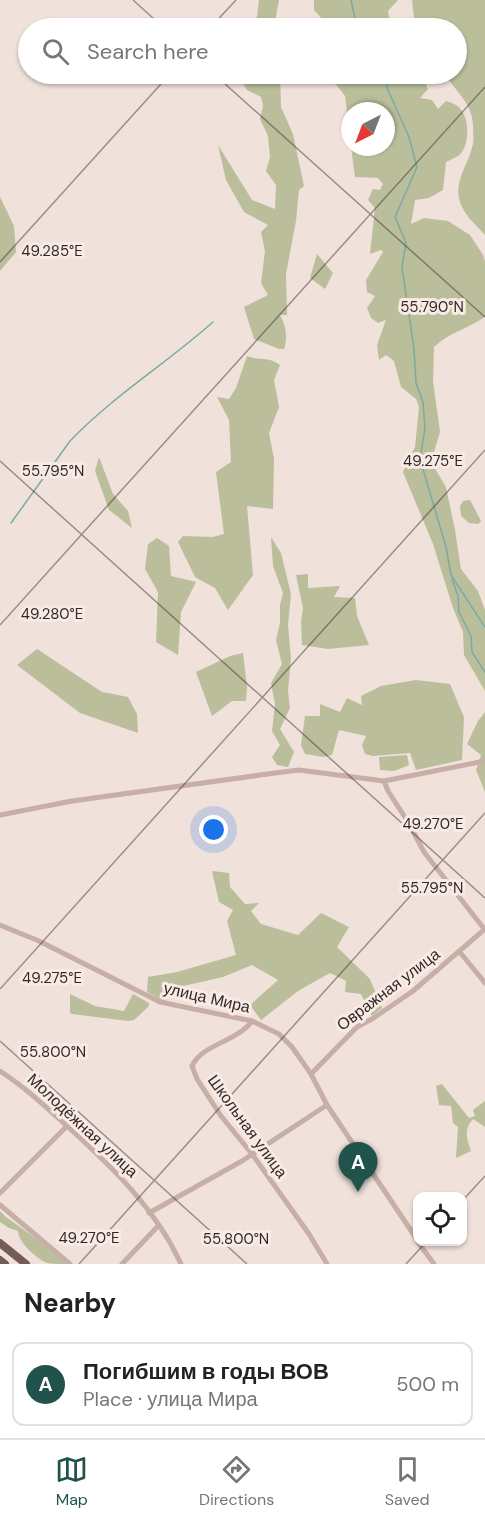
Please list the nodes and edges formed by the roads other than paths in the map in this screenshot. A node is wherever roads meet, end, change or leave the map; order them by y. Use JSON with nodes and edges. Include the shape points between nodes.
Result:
{"nodes":[{"id":1,"x":485,"y":761,"type":"edge"},
{"id":2,"x":384,"y":781,"type":"junction"},
{"id":3,"x":0,"y":815,"type":"edge"},
{"id":4,"x":0,"y":925,"type":"edge"},
{"id":5,"x":485,"y":930,"type":"edge"},
{"id":6,"x":459,"y":951,"type":"junction"},
{"id":7,"x":485,"y":983,"type":"edge"},
{"id":8,"x":252,"y":1021,"type":"junction"},
{"id":9,"x":0,"y":1071,"type":"edge"},
{"id":10,"x":310,"y":1074,"type":"junction"},
{"id":11,"x":327,"y":1105,"type":"junction"},
{"id":12,"x":67,"y":1126,"type":"junction"},
{"id":13,"x":252,"y":1154,"type":"junction"},
{"id":14,"x":0,"y":1193,"type":"edge"},
{"id":15,"x":0,"y":1205,"type":"edge"},
{"id":16,"x":149,"y":1213,"type":"junction"},
{"id":17,"x":159,"y":1225,"type":"junction"},
{"id":18,"x":413,"y":1234,"type":"edge"},
{"id":19,"x":0,"y":1243,"type":"edge"},
{"id":20,"x":421,"y":1246,"type":"edge"},
{"id":21,"x":0,"y":1260,"type":"edge"},
{"id":22,"x":5,"y":1264,"type":"edge"},
{"id":23,"x":26,"y":1264,"type":"edge"},
{"id":24,"x":70,"y":1264,"type":"edge"},
{"id":25,"x":122,"y":1264,"type":"edge"},
{"id":26,"x":182,"y":1264,"type":"edge"},
{"id":27,"x":327,"y":1264,"type":"edge"},
{"id":28,"x":434,"y":1264,"type":"edge"}],
"edges":[{"from":1,"to":2,"type":"street"},
{"from":2,"to":3,"type":"street","via":[[299,770],[72,801]]},
{"from":2,"to":5,"type":"street","via":[[424,852]]},
{"from":4,"to":8,"type":"street","name":"улица Мира","via":[[153,999]]},
{"from":5,"to":6,"type":"street","name":"Овражная улица"},
{"from":6,"to":7,"type":"street"},
{"from":6,"to":10,"type":"street","name":"Овражная улица","via":[[413,991],[357,1027]]},
{"from":8,"to":10,"type":"street","name":"улица Мира","via":[[279,1034]]},
{"from":8,"to":13,"type":"street","name":"Школьная улица","via":[[241,1034],[203,1053],[192,1066],[221,1116]]},
{"from":9,"to":12,"type":"street","name":"Молодёжная улица"},
{"from":10,"to":11,"type":"street","name":"улица Мира"},
{"from":11,"to":13,"type":"street"},
{"from":11,"to":18,"type":"street","name":"улица Мира"},
{"from":12,"to":14,"type":"street"},
{"from":12,"to":16,"type":"street","name":"Молодёжная улица","via":[[125,1181]]},
{"from":13,"to":16,"type":"street"},
{"from":13,"to":27,"type":"street","name":"Школьная улица"},
{"from":15,"to":24,"type":"street"},
{"from":16,"to":17,"type":"street","name":"Молодёжная улица"},
{"from":17,"to":25,"type":"street"},
{"from":17,"to":26,"type":"street","name":"Молодёжная улица"},
{"from":19,"to":23,"type":"main road"},
{"from":20,"to":28,"type":"street","name":"улица Мира"},
{"from":21,"to":22,"type":"main road"}]}
